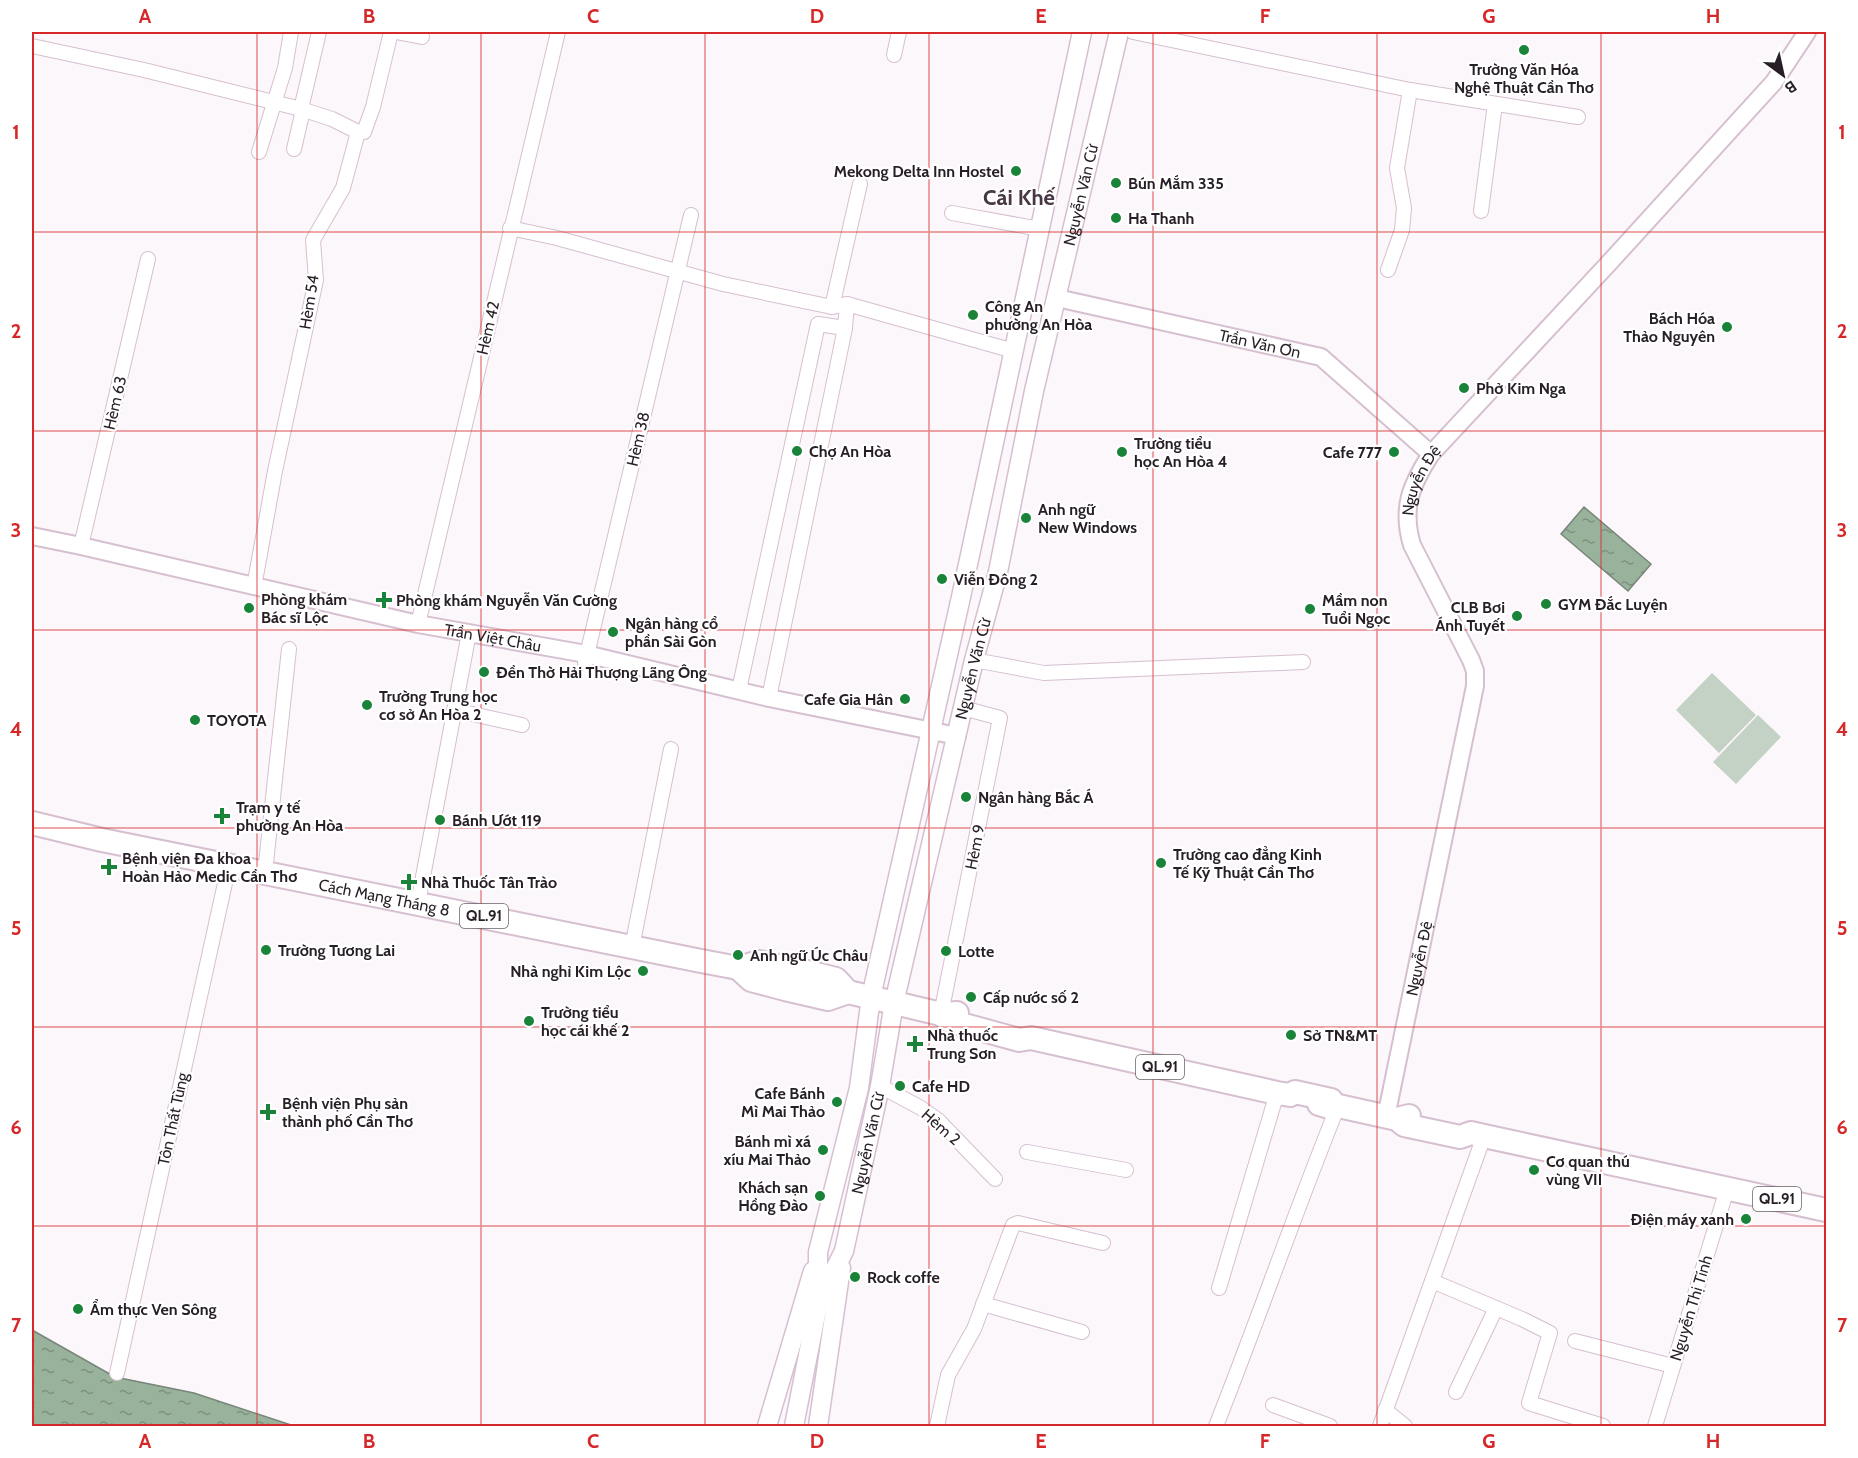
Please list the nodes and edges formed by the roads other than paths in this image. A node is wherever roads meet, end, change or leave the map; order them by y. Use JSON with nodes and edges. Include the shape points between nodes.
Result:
{"nodes":[{"id":1,"x":291,"y":32,"type":"edge"},
{"id":2,"x":319,"y":32,"type":"edge"},
{"id":3,"x":391,"y":32,"type":"edge"},
{"id":4,"x":396,"y":32,"type":"edge"},
{"id":5,"x":558,"y":32,"type":"edge"},
{"id":6,"x":899,"y":32,"type":"edge"},
{"id":7,"x":1082,"y":32,"type":"edge"},
{"id":8,"x":1119,"y":32,"type":"edge"},
{"id":9,"x":1133,"y":32,"type":"edge"},
{"id":10,"x":1807,"y":32,"type":"edge"},
{"id":11,"x":1154,"y":34,"type":"edge"},
{"id":12,"x":422,"y":37,"type":"dead end"},
{"id":13,"x":32,"y":45,"type":"edge"},
{"id":14,"x":894,"y":55,"type":"dead end"},
{"id":15,"x":1410,"y":90,"type":"junction"},
{"id":16,"x":275,"y":104,"type":"junction"},
{"id":17,"x":1495,"y":104,"type":"junction"},
{"id":18,"x":302,"y":110,"type":"junction"},
{"id":19,"x":1578,"y":117,"type":"dead end"},
{"id":20,"x":358,"y":132,"type":"junction"},
{"id":21,"x":294,"y":149,"type":"dead end"},
{"id":22,"x":259,"y":152,"type":"dead end"},
{"id":23,"x":860,"y":184,"type":"dead end"},
{"id":24,"x":1481,"y":211,"type":"dead end"},
{"id":25,"x":952,"y":213,"type":"dead end"},
{"id":26,"x":691,"y":215,"type":"dead end"},
{"id":27,"x":510,"y":228,"type":"junction"},
{"id":28,"x":1040,"y":229,"type":"junction"},
{"id":29,"x":148,"y":259,"type":"dead end"},
{"id":30,"x":1388,"y":270,"type":"dead end"},
{"id":31,"x":678,"y":271,"type":"junction"},
{"id":32,"x":1057,"y":298,"type":"junction"},
{"id":33,"x":847,"y":304,"type":"junction"},
{"id":34,"x":832,"y":307,"type":"junction"},
{"id":35,"x":844,"y":328,"type":"junction"},
{"id":36,"x":1014,"y":351,"type":"junction"},
{"id":37,"x":1431,"y":454,"type":"junction"},
{"id":38,"x":32,"y":536,"type":"edge"},
{"id":39,"x":81,"y":546,"type":"junction"},
{"id":40,"x":254,"y":587,"type":"junction"},
{"id":41,"x":418,"y":624,"type":"junction"},
{"id":42,"x":469,"y":633,"type":"junction"},
{"id":43,"x":289,"y":649,"type":"dead end"},
{"id":44,"x":586,"y":659,"type":"junction"},
{"id":45,"x":974,"y":660,"type":"junction"},
{"id":46,"x":1303,"y":662,"type":"dead end"},
{"id":47,"x":739,"y":690,"type":"junction"},
{"id":48,"x":769,"y":698,"type":"junction"},
{"id":49,"x":963,"y":708,"type":"junction"},
{"id":50,"x":454,"y":710,"type":"junction"},
{"id":51,"x":522,"y":725,"type":"dead end"},
{"id":52,"x":931,"y":731,"type":"junction"},
{"id":53,"x":957,"y":736,"type":"junction"},
{"id":54,"x":671,"y":749,"type":"dead end"},
{"id":55,"x":32,"y":823,"type":"edge"},
{"id":56,"x":229,"y":865,"type":"junction"},
{"id":57,"x":265,"y":872,"type":"junction"},
{"id":58,"x":418,"y":903,"type":"junction"},
{"id":59,"x":632,"y":946,"type":"junction"},
{"id":60,"x":871,"y":997,"type":"junction"},
{"id":61,"x":894,"y":1003,"type":"junction"},
{"id":62,"x":941,"y":1014,"type":"junction"},
{"id":63,"x":880,"y":1086,"type":"junction"},
{"id":64,"x":1283,"y":1094,"type":"junction"},
{"id":65,"x":1336,"y":1105,"type":"junction"},
{"id":66,"x":1391,"y":1118,"type":"junction"},
{"id":67,"x":1478,"y":1135,"type":"junction"},
{"id":68,"x":1027,"y":1152,"type":"dead end"},
{"id":69,"x":1126,"y":1170,"type":"dead end"},
{"id":70,"x":995,"y":1179,"type":"dead end"},
{"id":71,"x":1727,"y":1189,"type":"junction"},
{"id":72,"x":1827,"y":1210,"type":"edge"},
{"id":73,"x":1103,"y":1243,"type":"dead end"},
{"id":74,"x":844,"y":1251,"type":"junction"},
{"id":75,"x":818,"y":1252,"type":"junction"},
{"id":76,"x":1432,"y":1281,"type":"junction"},
{"id":77,"x":1219,"y":1288,"type":"dead end"},
{"id":78,"x":818,"y":1304,"type":"junction"},
{"id":79,"x":983,"y":1304,"type":"junction"},
{"id":80,"x":1496,"y":1308,"type":"junction"},
{"id":81,"x":1082,"y":1332,"type":"dead end"},
{"id":82,"x":1575,"y":1341,"type":"dead end"},
{"id":83,"x":1673,"y":1366,"type":"junction"},
{"id":84,"x":117,"y":1373,"type":"dead end"},
{"id":85,"x":1456,"y":1392,"type":"dead end"},
{"id":86,"x":1273,"y":1405,"type":"dead end"},
{"id":87,"x":1385,"y":1410,"type":"junction"},
{"id":88,"x":767,"y":1426,"type":"edge"},
{"id":89,"x":794,"y":1426,"type":"edge"},
{"id":90,"x":818,"y":1426,"type":"edge"},
{"id":91,"x":937,"y":1426,"type":"edge"},
{"id":92,"x":1216,"y":1426,"type":"edge"},
{"id":93,"x":1330,"y":1426,"type":"edge"},
{"id":94,"x":1380,"y":1426,"type":"edge"},
{"id":95,"x":1405,"y":1426,"type":"edge"},
{"id":96,"x":1603,"y":1426,"type":"edge"},
{"id":97,"x":1655,"y":1426,"type":"edge"}],
"edges":[{"from":1,"to":16,"type":"street"},
{"from":2,"to":18,"type":"street"},
{"from":3,"to":20,"type":"street","name":"Hèm 54","via":[[373,107],[364,132]]},
{"from":4,"to":12,"type":"street"},
{"from":5,"to":27,"type":"street","name":"Hèm 42"},
{"from":6,"to":14,"type":"street"},
{"from":7,"to":28,"type":"main road","name":"Nguyễn Văn Cừ"},
{"from":8,"to":32,"type":"main road","name":"Nguyễn Văn Cừ"},
{"from":9,"to":11,"type":"street"},
{"from":10,"to":37,"type":"street","name":"Nguyễn Đệ","via":[[1774,82]]},
{"from":11,"to":15,"type":"street"},
{"from":13,"to":16,"type":"street","via":[[144,69]]},
{"from":15,"to":17,"type":"street"},
{"from":15,"to":30,"type":"street","via":[[1397,168],[1404,208],[1402,230]]},
{"from":16,"to":18,"type":"street"},
{"from":16,"to":22,"type":"street"},
{"from":17,"to":19,"type":"street"},
{"from":17,"to":24,"type":"street"},
{"from":18,"to":20,"type":"street"},
{"from":18,"to":21,"type":"street"},
{"from":20,"to":40,"type":"street","name":"Hèm 54","via":[[343,188],[313,240],[316,280]]},
{"from":23,"to":34,"type":"street"},
{"from":25,"to":28,"type":"street"},
{"from":26,"to":31,"type":"street","name":"Hèm 38"},
{"from":27,"to":31,"type":"street"},
{"from":27,"to":41,"type":"street","name":"Hèm 42"},
{"from":28,"to":36,"type":"main road","name":"Nguyễn Văn Cừ"},
{"from":29,"to":39,"type":"street","name":"Hèm 63"},
{"from":31,"to":34,"type":"street"},
{"from":31,"to":44,"type":"street","name":"Hèm 38"},
{"from":32,"to":37,"type":"street","name":"Trần Văn Ơn","via":[[1321,357]]},
{"from":32,"to":45,"type":"main road","name":"Nguyễn Văn Cừ","via":[[998,572]]},
{"from":33,"to":34,"type":"street"},
{"from":33,"to":35,"type":"street"},
{"from":33,"to":36,"type":"street"},
{"from":35,"to":47,"type":"street","via":[[818,324]]},
{"from":35,"to":48,"type":"street"},
{"from":36,"to":52,"type":"main road","name":"Nguyễn Văn Cừ"},
{"from":37,"to":66,"type":"street","name":"Nguyễn Đệ","via":[[1409,496],[1407,530],[1471,660],[1475,686]]},
{"from":38,"to":39,"type":"street","name":"Trần Việt Châu"},
{"from":39,"to":40,"type":"street","name":"Trần Việt Châu"},
{"from":40,"to":41,"type":"street","name":"Trần Việt Châu"},
{"from":41,"to":42,"type":"street","name":"Trần Việt Châu"},
{"from":42,"to":44,"type":"street","name":"Trần Việt Châu"},
{"from":42,"to":50,"type":"street"},
{"from":43,"to":57,"type":"street"},
{"from":44,"to":47,"type":"street","name":"Trần Việt Châu"},
{"from":45,"to":46,"type":"street","via":[[1044,674]]},
{"from":45,"to":49,"type":"main road","name":"Nguyễn Văn Cừ"},
{"from":47,"to":48,"type":"street","name":"Trần Việt Châu"},
{"from":48,"to":52,"type":"street","name":"Trần Việt Châu"},
{"from":49,"to":53,"type":"main road","name":"Nguyễn Văn Cừ"},
{"from":49,"to":62,"type":"street","name":"Hẻm 9","via":[[1000,718]]},
{"from":50,"to":51,"type":"street"},
{"from":50,"to":58,"type":"street"},
{"from":52,"to":53,"type":"street","name":"Trần Việt Châu"},
{"from":52,"to":60,"type":"main road","name":"Nguyễn Văn Cừ"},
{"from":53,"to":61,"type":"main road","name":"Nguyễn Văn Cừ"},
{"from":54,"to":59,"type":"street"},
{"from":55,"to":56,"type":"highway","name":"Cách Mạng Tháng 8","number":"QL.91"},
{"from":56,"to":57,"type":"highway","name":"Cách Mạng Tháng 8","number":"QL.91"},
{"from":56,"to":84,"type":"street","name":"Tôn Thất Tùng"},
{"from":57,"to":58,"type":"highway","name":"Cách Mạng Tháng 8","number":"QL.91"},
{"from":58,"to":59,"type":"highway","name":"Cách Mạng Tháng 8","number":"QL.91"},
{"from":59,"to":60,"type":"highway","name":"Cách Mạng Tháng 8","number":"QL.91","via":[[738,968],[759,962],[808,972],[836,979],[848,992]]},
{"from":60,"to":61,"type":"highway","name":"Cách Mạng Tháng 8","number":"QL.91"},
{"from":60,"to":75,"type":"main road","name":"Nguyễn Văn Cừ","via":[[859,1088]]},
{"from":61,"to":62,"type":"highway","name":"Cách Mạng Tháng 8","number":"QL.91"},
{"from":61,"to":63,"type":"main road","name":"Nguyễn Văn Cừ"},
{"from":62,"to":64,"type":"highway","name":"Cách Mạng Tháng 8","number":"QL.91","via":[[953,1012],[1023,1029],[1031,1038]]},
{"from":63,"to":70,"type":"street","name":"Hẻm 2","via":[[939,1121]]},
{"from":63,"to":74,"type":"main road","name":"Nguyễn Văn Cừ"},
{"from":64,"to":65,"type":"highway","name":"Cách Mạng Tháng 8","number":"QL.91","via":[[1295,1092],[1331,1100]]},
{"from":64,"to":77,"type":"street"},
{"from":65,"to":66,"type":"highway","name":"Cách Mạng Tháng 8","number":"QL.91"},
{"from":65,"to":92,"type":"street"},
{"from":66,"to":67,"type":"highway","name":"Cách Mạng Tháng 8","number":"QL.91","via":[[1406,1115],[1463,1126]]},
{"from":67,"to":71,"type":"highway","name":"Cách Mạng Tháng 8","number":"QL.91"},
{"from":67,"to":76,"type":"street"},
{"from":68,"to":69,"type":"street"},
{"from":71,"to":72,"type":"highway","name":"Cách Mạng Tháng 8","number":"QL.91"},
{"from":71,"to":83,"type":"street","name":"Nguyễn Thị Tính"},
{"from":73,"to":79,"type":"street","via":[[1018,1223],[1010,1231]]},
{"from":74,"to":78,"type":"main road","name":"Nguyễn Văn Cừ"},
{"from":74,"to":90,"type":"main road"},
{"from":75,"to":78,"type":"main road","name":"Nguyễn Văn Cừ"},
{"from":75,"to":88,"type":"main road"},
{"from":76,"to":80,"type":"street"},
{"from":76,"to":87,"type":"street"},
{"from":78,"to":89,"type":"main road","name":"Nguyễn Văn Cừ"},
{"from":79,"to":81,"type":"street"},
{"from":79,"to":91,"type":"street","via":[[970,1338],[948,1375]]},
{"from":80,"to":85,"type":"street"},
{"from":80,"to":96,"type":"street","via":[[1550,1333],[1529,1403]]},
{"from":82,"to":83,"type":"street"},
{"from":83,"to":97,"type":"street","name":"Nguyễn Thị Tính"},
{"from":86,"to":93,"type":"street"},
{"from":87,"to":94,"type":"street"},
{"from":87,"to":95,"type":"street"}]}
